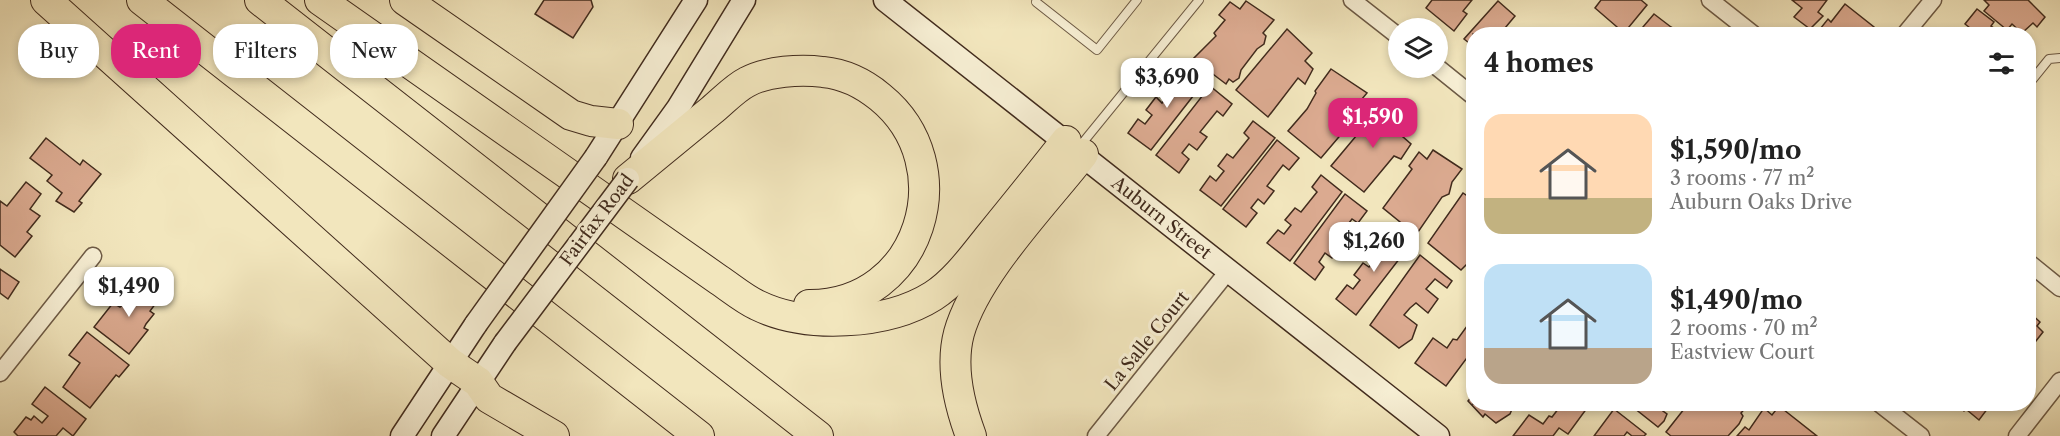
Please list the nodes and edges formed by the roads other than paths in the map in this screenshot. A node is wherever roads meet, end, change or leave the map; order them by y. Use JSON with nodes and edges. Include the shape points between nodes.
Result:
{"nodes":[{"id":1,"x":46,"y":0,"type":"edge"},
{"id":2,"x":142,"y":0,"type":"edge"},
{"id":3,"x":260,"y":0,"type":"edge"},
{"id":4,"x":320,"y":0,"type":"edge"},
{"id":5,"x":405,"y":0,"type":"edge"},
{"id":6,"x":696,"y":0,"type":"edge"},
{"id":7,"x":744,"y":0,"type":"edge"},
{"id":8,"x":885,"y":0,"type":"edge"},
{"id":9,"x":1137,"y":0,"type":"edge"},
{"id":10,"x":1199,"y":0,"type":"edge"},
{"id":11,"x":1352,"y":0,"type":"edge"},
{"id":12,"x":1710,"y":0,"type":"edge"},
{"id":13,"x":1933,"y":0,"type":"edge"},
{"id":14,"x":1036,"y":2,"type":"dead end"},
{"id":15,"x":1744,"y":27,"type":"edge"},
{"id":16,"x":1911,"y":27,"type":"edge"},
{"id":17,"x":1388,"y":28,"type":"edge"},
{"id":18,"x":2060,"y":58,"type":"edge"},
{"id":19,"x":2036,"y":75,"type":"edge"},
{"id":20,"x":1448,"y":76,"type":"edge"},
{"id":21,"x":1466,"y":90,"type":"edge"},
{"id":22,"x":618,"y":124,"type":"junction"},
{"id":23,"x":1076,"y":148,"type":"junction"},
{"id":24,"x":628,"y":179,"type":"junction"},
{"id":25,"x":93,"y":256,"type":"dead end"},
{"id":26,"x":2036,"y":268,"type":"edge"},
{"id":27,"x":1229,"y":270,"type":"junction"},
{"id":28,"x":719,"y":280,"type":"junction"},
{"id":29,"x":2060,"y":288,"type":"edge"},
{"id":30,"x":450,"y":363,"type":"junction"},
{"id":31,"x":0,"y":373,"type":"edge"},
{"id":32,"x":478,"y":382,"type":"junction"},
{"id":33,"x":2058,"y":387,"type":"edge"},
{"id":34,"x":1889,"y":411,"type":"edge"},
{"id":35,"x":402,"y":436,"type":"edge"},
{"id":36,"x":443,"y":436,"type":"edge"},
{"id":37,"x":554,"y":436,"type":"edge"},
{"id":38,"x":699,"y":436,"type":"edge"},
{"id":39,"x":818,"y":436,"type":"edge"},
{"id":40,"x":971,"y":436,"type":"edge"},
{"id":41,"x":1096,"y":436,"type":"edge"},
{"id":42,"x":1438,"y":436,"type":"edge"},
{"id":43,"x":1921,"y":436,"type":"edge"},
{"id":44,"x":2017,"y":436,"type":"edge"}],
"edges":[{"from":1,"to":30,"type":"highway"},
{"from":2,"to":38,"type":"highway"},
{"from":3,"to":39,"type":"highway"},
{"from":4,"to":28,"type":"highway"},
{"from":5,"to":22,"type":"highway","via":[[571,115]]},
{"from":6,"to":22,"type":"main road","name":"Fairfax Road"},
{"from":7,"to":24,"type":"main road","name":"Fairfax Road","via":[[678,108]]},
{"from":8,"to":23,"type":"main road","name":"Auburn Street"},
{"from":9,"to":14,"type":"lane","via":[[1097,50]]},
{"from":10,"to":23,"type":"lane"},
{"from":11,"to":17,"type":"street"},
{"from":12,"to":15,"type":"street"},
{"from":13,"to":16,"type":"street"},
{"from":18,"to":19,"type":"lane","via":[[2049,59]]},
{"from":20,"to":21,"type":"street"},
{"from":22,"to":30,"type":"main road","name":"Fairfax Road","bridge":true},
{"from":23,"to":27,"type":"main road","name":"Auburn Street"},
{"from":23,"to":28,"type":"highway","via":[[934,296],[904,310],[866,320],[790,316],[758,305]]},
{"from":23,"to":40,"type":"highway","via":[[972,301],[959,335],[955,375],[961,410]]},
{"from":24,"to":28,"type":"highway","via":[[748,81],[800,69],[841,74],[872,90],[897,111],[917,143],[925,178],[924,210],[912,242],[893,271],[876,286],[845,301],[812,306],[781,302]]},
{"from":24,"to":32,"type":"main road","name":"Fairfax Road","bridge":true},
{"from":25,"to":31,"type":"street"},
{"from":26,"to":29,"type":"street"},
{"from":27,"to":41,"type":"street","name":"La Salle Court"},
{"from":27,"to":42,"type":"main road","name":"Auburn Street"},
{"from":30,"to":32,"type":"highway"},
{"from":30,"to":35,"type":"main road","name":"Fairfax Road"},
{"from":32,"to":36,"type":"main road","name":"Fairfax Road"},
{"from":32,"to":37,"type":"highway","via":[[489,398]]},
{"from":33,"to":44,"type":"street"},
{"from":34,"to":43,"type":"street"}]}
